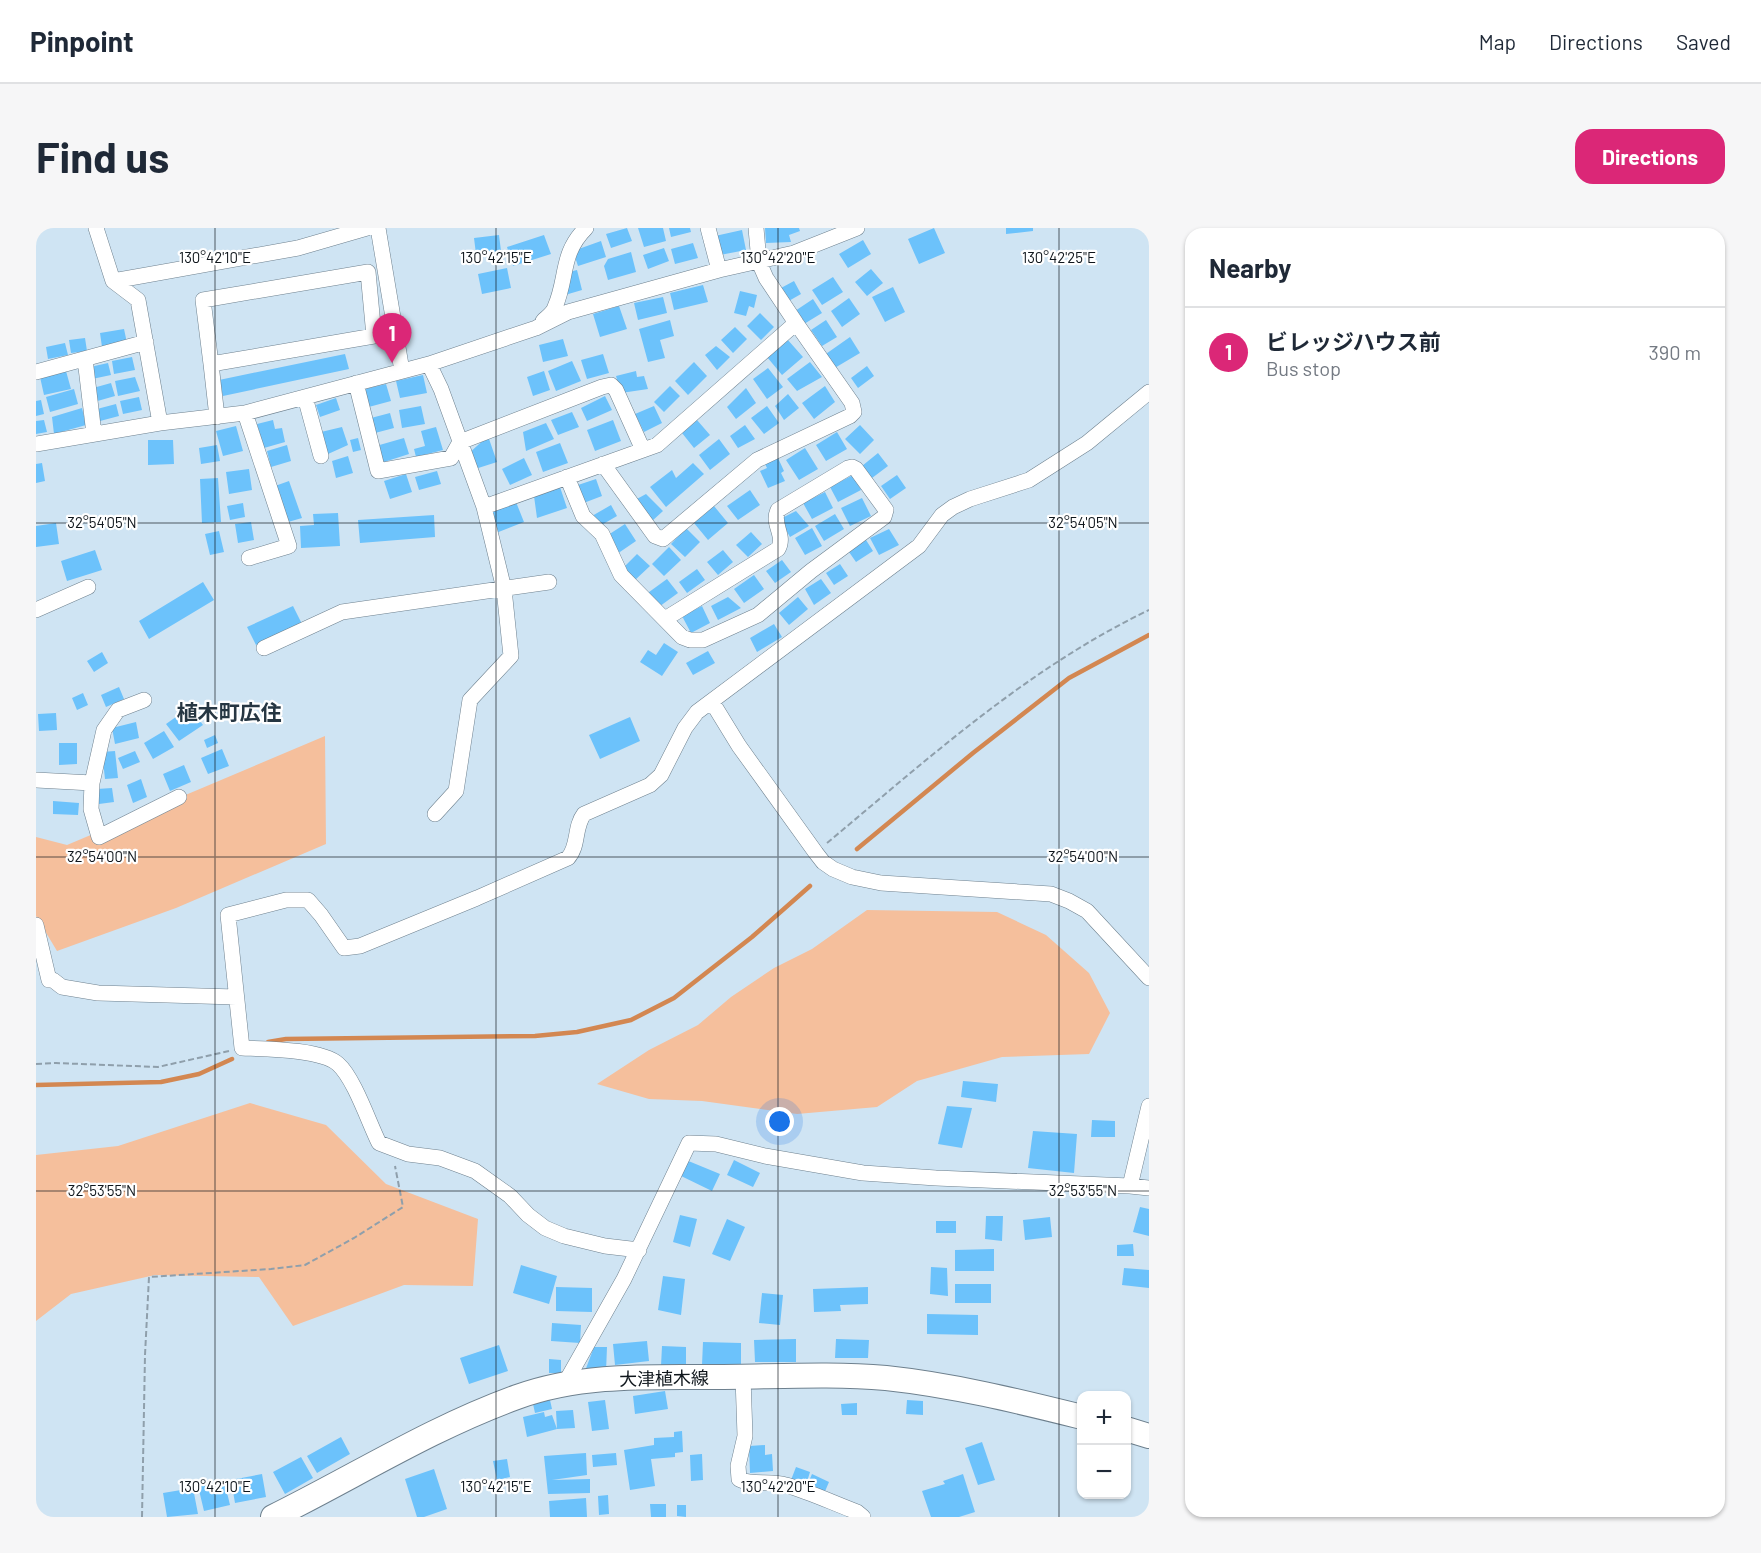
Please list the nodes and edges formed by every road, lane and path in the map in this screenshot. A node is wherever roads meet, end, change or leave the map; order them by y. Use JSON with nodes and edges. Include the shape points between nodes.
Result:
{"nodes":[{"id":1,"x":96,"y":228,"type":"edge"},
{"id":2,"x":367,"y":228,"type":"edge"},
{"id":3,"x":378,"y":228,"type":"edge"},
{"id":4,"x":586,"y":228,"type":"edge"},
{"id":5,"x":708,"y":228,"type":"edge"},
{"id":6,"x":756,"y":228,"type":"edge"},
{"id":7,"x":857,"y":228,"type":"edge"},
{"id":8,"x":759,"y":262,"type":"junction"},
{"id":9,"x":719,"y":270,"type":"junction"},
{"id":10,"x":113,"y":281,"type":"junction"},
{"id":11,"x":796,"y":323,"type":"junction"},
{"id":12,"x":536,"y":328,"type":"junction"},
{"id":13,"x":146,"y":342,"type":"junction"},
{"id":14,"x":85,"y":359,"type":"junction"},
{"id":15,"x":212,"y":364,"type":"junction"},
{"id":16,"x":429,"y":364,"type":"junction"},
{"id":17,"x":402,"y":371,"type":"junction"},
{"id":18,"x":36,"y":372,"type":"edge"},
{"id":19,"x":356,"y":384,"type":"junction"},
{"id":20,"x":1149,"y":392,"type":"edge"},
{"id":21,"x":305,"y":398,"type":"junction"},
{"id":22,"x":245,"y":413,"type":"junction"},
{"id":23,"x":217,"y":417,"type":"junction"},
{"id":24,"x":160,"y":423,"type":"junction"},
{"id":25,"x":94,"y":434,"type":"junction"},
{"id":26,"x":460,"y":442,"type":"junction"},
{"id":27,"x":36,"y":444,"type":"edge"},
{"id":28,"x":643,"y":450,"type":"junction"},
{"id":29,"x":321,"y":456,"type":"dead end"},
{"id":30,"x":603,"y":464,"type":"junction"},
{"id":31,"x":567,"y":477,"type":"junction"},
{"id":32,"x":484,"y":507,"type":"junction"},
{"id":33,"x":249,"y":558,"type":"dead end"},
{"id":34,"x":549,"y":582,"type":"dead end"},
{"id":35,"x":88,"y":587,"type":"dead end"},
{"id":36,"x":504,"y":589,"type":"junction"},
{"id":37,"x":36,"y":610,"type":"edge"},
{"id":38,"x":1149,"y":610,"type":"edge"},
{"id":39,"x":665,"y":619,"type":"junction"},
{"id":40,"x":264,"y":648,"type":"dead end"},
{"id":41,"x":144,"y":700,"type":"dead end"},
{"id":42,"x":712,"y":702,"type":"junction"},
{"id":43,"x":36,"y":780,"type":"edge"},
{"id":44,"x":92,"y":783,"type":"junction"},
{"id":45,"x":179,"y":797,"type":"dead end"},
{"id":46,"x":435,"y":814,"type":"dead end"},
{"id":47,"x":816,"y":853,"type":"junction"},
{"id":48,"x":36,"y":925,"type":"edge"},
{"id":49,"x":1149,"y":978,"type":"edge"},
{"id":50,"x":236,"y":997,"type":"junction"},
{"id":51,"x":242,"y":1048,"type":"junction"},
{"id":52,"x":36,"y":1065,"type":"edge"},
{"id":53,"x":1149,"y":1106,"type":"edge"},
{"id":54,"x":391,"y":1147,"type":"junction"},
{"id":55,"x":1130,"y":1185,"type":"junction"},
{"id":56,"x":1149,"y":1188,"type":"edge"},
{"id":57,"x":639,"y":1250,"type":"junction"},
{"id":58,"x":743,"y":1377,"type":"junction"},
{"id":59,"x":564,"y":1385,"type":"junction"},
{"id":60,"x":1077,"y":1417,"type":"edge"},
{"id":61,"x":1131,"y":1431,"type":"edge"},
{"id":62,"x":1149,"y":1436,"type":"edge"},
{"id":63,"x":142,"y":1517,"type":"edge"},
{"id":64,"x":273,"y":1517,"type":"edge"},
{"id":65,"x":862,"y":1517,"type":"edge"}],
"edges":[{"from":1,"to":10,"type":"street"},
{"from":2,"to":10,"type":"street","via":[[298,248]]},
{"from":3,"to":17,"type":"street"},
{"from":4,"to":12,"type":"street","via":[[573,241],[555,309]]},
{"from":5,"to":9,"type":"street"},
{"from":6,"to":8,"type":"street"},
{"from":7,"to":8,"type":"street"},
{"from":8,"to":9,"type":"street"},
{"from":8,"to":11,"type":"street"},
{"from":9,"to":12,"type":"street","via":[[568,312]]},
{"from":10,"to":13,"type":"street","via":[[138,300]]},
{"from":11,"to":28,"type":"street","via":[[657,446]]},
{"from":11,"to":30,"type":"street","via":[[852,403],[854,412],[850,416],[757,460],[663,539],[655,536]]},
{"from":12,"to":16,"type":"street"},
{"from":13,"to":14,"type":"street"},
{"from":13,"to":24,"type":"street"},
{"from":14,"to":18,"type":"street"},
{"from":14,"to":25,"type":"street"},
{"from":15,"to":15,"type":"street","via":[[203,300],[368,272],[374,336]]},
{"from":15,"to":23,"type":"street"},
{"from":16,"to":17,"type":"street"},
{"from":16,"to":26,"type":"street"},
{"from":17,"to":19,"type":"street"},
{"from":19,"to":21,"type":"street"},
{"from":19,"to":26,"type":"street","via":[[378,471],[451,458]]},
{"from":20,"to":42,"type":"street","via":[[1087,443],[1029,480],[953,507],[942,515],[919,546]]},
{"from":21,"to":22,"type":"street"},
{"from":21,"to":29,"type":"street"},
{"from":22,"to":23,"type":"street"},
{"from":22,"to":33,"type":"street","via":[[289,546]]},
{"from":23,"to":24,"type":"street"},
{"from":24,"to":25,"type":"street"},
{"from":25,"to":27,"type":"street"},
{"from":26,"to":28,"type":"street","via":[[611,385]]},
{"from":26,"to":32,"type":"street"},
{"from":28,"to":30,"type":"street"},
{"from":30,"to":31,"type":"street"},
{"from":31,"to":32,"type":"street"},
{"from":31,"to":39,"type":"street","via":[[583,516],[602,534],[621,575]]},
{"from":32,"to":36,"type":"street"},
{"from":34,"to":36,"type":"street"},
{"from":35,"to":37,"type":"street"},
{"from":36,"to":40,"type":"street","via":[[342,612]]},
{"from":36,"to":46,"type":"street","via":[[511,656],[470,700],[456,790]]},
{"from":38,"to":47,"type":"path","via":[[1039,673]]},
{"from":39,"to":39,"type":"street","via":[[682,637],[703,640],[758,615],[884,517],[886,510],[856,469],[849,468],[778,510],[778,549]]},
{"from":41,"to":44,"type":"street","via":[[118,710],[104,730]]},
{"from":42,"to":47,"type":"street"},
{"from":42,"to":50,"type":"street","via":[[697,712],[685,728],[661,775],[650,785],[584,814],[578,821],[573,852],[568,858],[360,946],[344,948],[308,900],[286,900],[228,915]]},
{"from":43,"to":44,"type":"street"},
{"from":44,"to":45,"type":"street","via":[[92,810],[99,837]]},
{"from":47,"to":49,"type":"street","via":[[823,862],[852,878],[1051,894],[1087,911]]},
{"from":48,"to":50,"type":"street","via":[[49,980],[62,987],[98,993]]},
{"from":50,"to":51,"type":"street"},
{"from":51,"to":52,"type":"path","via":[[158,1067]]},
{"from":51,"to":54,"type":"street","via":[[296,1051],[338,1064],[348,1076],[379,1143]]},
{"from":53,"to":55,"type":"street"},
{"from":54,"to":57,"type":"street","via":[[475,1171],[545,1228],[564,1236]]},
{"from":54,"to":63,"type":"path","via":[[403,1207],[325,1254],[305,1264],[282,1268],[149,1277]]},
{"from":55,"to":56,"type":"street"},
{"from":55,"to":57,"type":"street","via":[[863,1173],[716,1144],[689,1143]]},
{"from":57,"to":59,"type":"street"},
{"from":58,"to":59,"type":"main road","name":"大津植木線","via":[[600,1379]]},
{"from":58,"to":60,"type":"main road","name":"大津植木線","via":[[849,1376],[929,1383]]},
{"from":58,"to":65,"type":"street","via":[[745,1436],[738,1466],[740,1479],[746,1483],[785,1484]]},
{"from":59,"to":64,"type":"main road","name":"大津植木線","via":[[518,1397],[438,1430]]},
{"from":61,"to":62,"type":"main road"}]}
